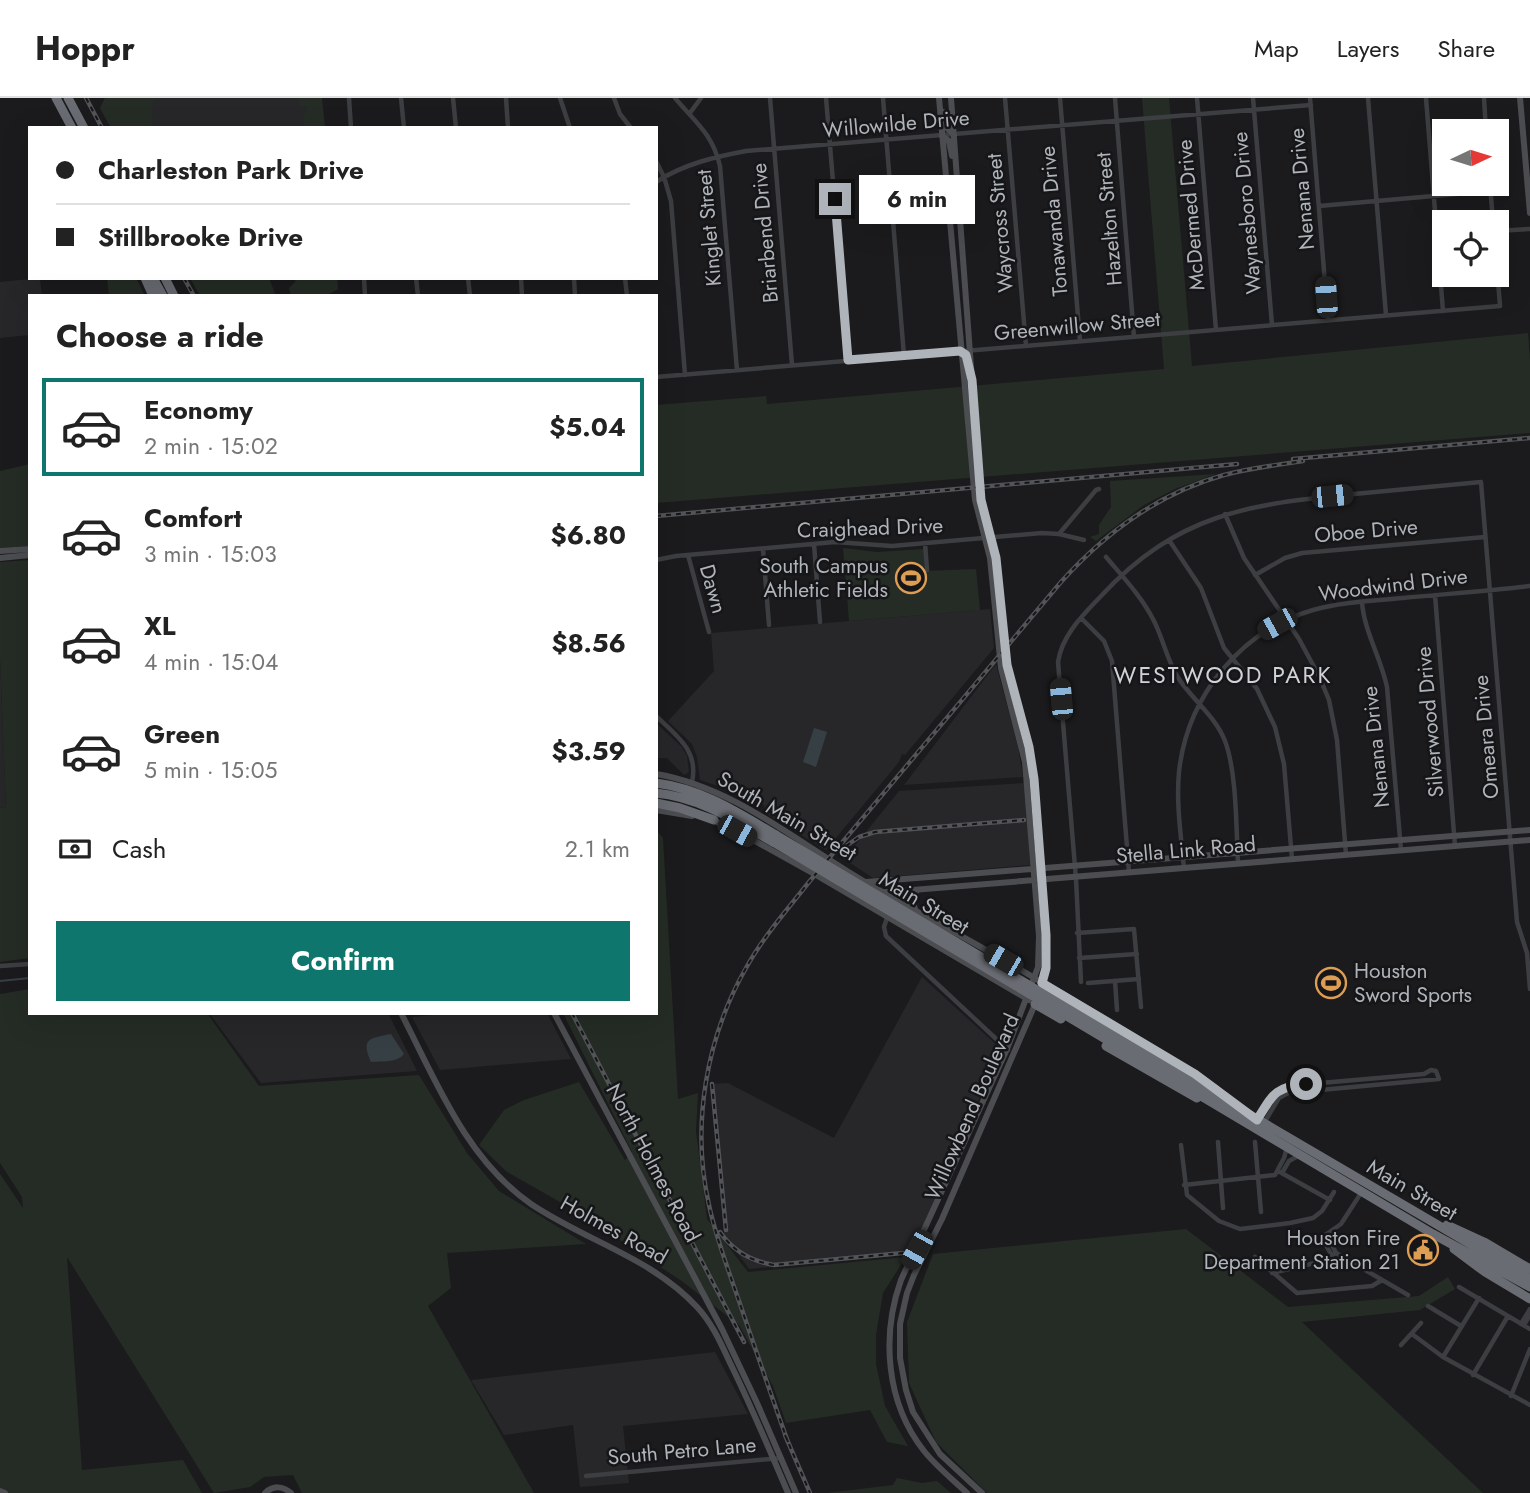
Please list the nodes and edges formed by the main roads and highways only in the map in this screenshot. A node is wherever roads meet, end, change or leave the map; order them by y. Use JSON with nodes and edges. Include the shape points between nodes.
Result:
{"nodes":[{"id":1,"x":56,"y":98,"type":"edge"},
{"id":2,"x":68,"y":98,"type":"edge"},
{"id":3,"x":951,"y":98,"type":"edge"},
{"id":4,"x":1520,"y":98,"type":"edge"},
{"id":5,"x":939,"y":99,"type":"edge"},
{"id":6,"x":71,"y":126,"type":"edge"},
{"id":7,"x":82,"y":126,"type":"edge"},
{"id":8,"x":954,"y":135,"type":"junction"},
{"id":9,"x":942,"y":136,"type":"junction"},
{"id":10,"x":1527,"y":150,"type":"edge"},
{"id":11,"x":957,"y":175,"type":"junction"},
{"id":12,"x":959,"y":204,"type":"junction"},
{"id":13,"x":948,"y":205,"type":"junction"},
{"id":14,"x":1530,"y":213,"type":"edge"},
{"id":15,"x":965,"y":277,"type":"junction"},
{"id":16,"x":954,"y":278,"type":"junction"},
{"id":17,"x":960,"y":351,"type":"junction"},
{"id":18,"x":972,"y":380,"type":"junction"},
{"id":19,"x":971,"y":414,"type":"junction"},
{"id":20,"x":28,"y":549,"type":"edge"},
{"id":21,"x":0,"y":551,"type":"edge"},
{"id":22,"x":28,"y":555,"type":"edge"},
{"id":23,"x":0,"y":558,"type":"edge"},
{"id":24,"x":658,"y":774,"type":"edge"},
{"id":25,"x":658,"y":783,"type":"edge"},
{"id":26,"x":658,"y":793,"type":"edge"},
{"id":27,"x":658,"y":803,"type":"edge"},
{"id":28,"x":658,"y":810,"type":"edge"},
{"id":29,"x":714,"y":820,"type":"junction"},
{"id":30,"x":1530,"y":830,"type":"edge"},
{"id":31,"x":774,"y":839,"type":"junction"},
{"id":32,"x":1530,"y":840,"type":"edge"},
{"id":33,"x":1038,"y":869,"type":"junction"},
{"id":34,"x":845,"y":870,"type":"junction"},
{"id":35,"x":946,"y":876,"type":"junction"},
{"id":36,"x":1038,"y":879,"type":"junction"},
{"id":37,"x":866,"y":883,"type":"junction"},
{"id":38,"x":835,"y":887,"type":"junction"},
{"id":39,"x":947,"y":887,"type":"junction"},
{"id":40,"x":917,"y":890,"type":"junction"},
{"id":41,"x":884,"y":892,"type":"junction"},
{"id":42,"x":845,"y":893,"type":"junction"},
{"id":43,"x":916,"y":911,"type":"junction"},
{"id":44,"x":1019,"y":970,"type":"junction"},
{"id":45,"x":1038,"y":981,"type":"junction"},
{"id":46,"x":1010,"y":989,"type":"junction"},
{"id":47,"x":1059,"y":992,"type":"junction"},
{"id":48,"x":1031,"y":1002,"type":"junction"},
{"id":49,"x":1055,"y":1008,"type":"junction"},
{"id":50,"x":402,"y":1015,"type":"edge"},
{"id":51,"x":555,"y":1015,"type":"edge"},
{"id":52,"x":983,"y":1102,"type":"junction"},
{"id":53,"x":991,"y":1105,"type":"junction"},
{"id":54,"x":1255,"y":1121,"type":"junction"},
{"id":55,"x":964,"y":1146,"type":"junction"},
{"id":56,"x":972,"y":1150,"type":"junction"},
{"id":57,"x":1395,"y":1200,"type":"junction"},
{"id":58,"x":932,"y":1216,"type":"junction"},
{"id":59,"x":942,"y":1219,"type":"junction"},
{"id":60,"x":1433,"y":1234,"type":"junction"},
{"id":61,"x":1530,"y":1269,"type":"edge"},
{"id":62,"x":1530,"y":1279,"type":"edge"},
{"id":63,"x":901,"y":1280,"type":"junction"},
{"id":64,"x":910,"y":1285,"type":"junction"},
{"id":65,"x":1530,"y":1287,"type":"edge"},
{"id":66,"x":1530,"y":1299,"type":"edge"},
{"id":67,"x":722,"y":1328,"type":"joint"},
{"id":68,"x":900,"y":1358,"type":"junction"},
{"id":69,"x":890,"y":1359,"type":"junction"},
{"id":70,"x":919,"y":1424,"type":"junction"},
{"id":71,"x":910,"y":1428,"type":"junction"},
{"id":72,"x":777,"y":1458,"type":"junction"},
{"id":73,"x":964,"y":1477,"type":"junction"},
{"id":74,"x":957,"y":1484,"type":"junction"},
{"id":75,"x":0,"y":1491,"type":"edge"},
{"id":76,"x":5,"y":1493,"type":"edge"},
{"id":77,"x":265,"y":1493,"type":"edge"},
{"id":78,"x":291,"y":1493,"type":"edge"},
{"id":79,"x":788,"y":1493,"type":"edge"},
{"id":80,"x":796,"y":1493,"type":"edge"},
{"id":81,"x":967,"y":1493,"type":"edge"},
{"id":82,"x":982,"y":1493,"type":"edge"}],
"edges":[{"from":1,"to":6,"type":"highway"},
{"from":2,"to":7,"type":"highway"},
{"from":3,"to":8,"type":"main road","name":"Willowbend Boulevard"},
{"from":4,"to":10,"type":"main road"},
{"from":5,"to":8,"type":"main road","via":[[947,128]]},
{"from":5,"to":9,"type":"main road","name":"Willowbend Boulevard"},
{"from":8,"to":11,"type":"main road","name":"Willowbend Boulevard"},
{"from":9,"to":11,"type":"main road","via":[[949,141]]},
{"from":9,"to":13,"type":"main road","name":"Willowbend Boulevard"},
{"from":10,"to":14,"type":"main road"},
{"from":11,"to":12,"type":"main road","name":"Willowbend Boulevard"},
{"from":12,"to":13,"type":"main road"},
{"from":12,"to":15,"type":"main road","name":"Willowbend Boulevard"},
{"from":13,"to":16,"type":"main road","name":"Willowbend Boulevard"},
{"from":15,"to":16,"type":"main road"},
{"from":15,"to":18,"type":"main road","name":"Willowbend Boulevard"},
{"from":16,"to":17,"type":"main road","name":"Willowbend Boulevard"},
{"from":17,"to":18,"type":"main road","via":[[966,354]]},
{"from":17,"to":19,"type":"main road","name":"Willowbend Boulevard"},
{"from":18,"to":19,"type":"main road","name":"Willowbend Boulevard"},
{"from":19,"to":33,"type":"main road","name":"Willowbend Boulevard","via":[[1004,665],[1029,747]]},
{"from":20,"to":21,"type":"main road"},
{"from":22,"to":23,"type":"main road"},
{"from":24,"to":34,"type":"main road","name":"South Main Street","via":[[692,782],[737,802]]},
{"from":25,"to":31,"type":"highway","name":"Main Street","via":[[712,798]]},
{"from":26,"to":31,"type":"highway","name":"Main Street","via":[[711,808]]},
{"from":27,"to":29,"type":"highway"},
{"from":28,"to":29,"type":"main road","name":"South Main Street"},
{"from":29,"to":38,"type":"main road","name":"South Main Street"},
{"from":30,"to":33,"type":"main road","name":"Stella Link Road"},
{"from":31,"to":49,"type":"highway","name":"Main Street","bridge":true},
{"from":32,"to":36,"type":"main road","name":"Stella Link Road"},
{"from":33,"to":35,"type":"main road","name":"Stella Link Road"},
{"from":33,"to":36,"type":"main road","name":"Willowbend Boulevard"},
{"from":34,"to":37,"type":"main road","name":"South Main Street"},
{"from":34,"to":38,"type":"main road"},
{"from":35,"to":37,"type":"main road","name":"Stella Link Road"},
{"from":35,"to":39,"type":"main road"},
{"from":36,"to":39,"type":"main road","name":"Stella Link Road"},
{"from":36,"to":45,"type":"main road","name":"Willowbend Boulevard","via":[[1046,968]]},
{"from":37,"to":41,"type":"main road","name":"South Main Street"},
{"from":38,"to":42,"type":"main road","name":"South Main Street"},
{"from":39,"to":40,"type":"main road","name":"Stella Link Road"},
{"from":40,"to":41,"type":"main road","name":"Stella Link Road"},
{"from":40,"to":43,"type":"main road","via":[[912,900]]},
{"from":41,"to":42,"type":"main road","name":"Stella Link Road"},
{"from":41,"to":43,"type":"main road","name":"South Main Street"},
{"from":42,"to":46,"type":"main road","name":"South Main Street"},
{"from":43,"to":44,"type":"main road","name":"South Main Street"},
{"from":44,"to":45,"type":"main road","name":"South Main Street"},
{"from":44,"to":46,"type":"main road","via":[[1023,975],[1019,987]]},
{"from":45,"to":47,"type":"highway"},
{"from":45,"to":48,"type":"main road","name":"Willowbend Boulevard"},
{"from":46,"to":48,"type":"main road","name":"South Main Street"},
{"from":47,"to":49,"type":"highway","via":[[1051,995],[1048,1007]]},
{"from":47,"to":54,"type":"highway","via":[[1195,1074]]},
{"from":48,"to":49,"type":"highway"},
{"from":48,"to":52,"type":"main road","name":"Willowbend Boulevard"},
{"from":48,"to":53,"type":"main road","name":"Willowbend Boulevard"},
{"from":49,"to":54,"type":"highway","name":"Main Street"},
{"from":50,"to":72,"type":"main road","name":"Holmes Road","via":[[461,1128],[492,1170],[531,1203],[674,1284],[700,1310]]},
{"from":51,"to":67,"type":"main road","name":"North Holmes Road"},
{"from":52,"to":53,"type":"main road"},
{"from":52,"to":55,"type":"main road","name":"Willowbend Boulevard"},
{"from":53,"to":56,"type":"main road","name":"Willowbend Boulevard"},
{"from":54,"to":57,"type":"highway","name":"Main Street"},
{"from":54,"to":60,"type":"highway","name":"Main Street","via":[[1287,1146]]},
{"from":55,"to":56,"type":"main road"},
{"from":55,"to":58,"type":"main road","name":"Willowbend Boulevard"},
{"from":56,"to":59,"type":"main road","name":"Willowbend Boulevard"},
{"from":57,"to":61,"type":"highway"},
{"from":57,"to":62,"type":"highway","name":"Main Street"},
{"from":58,"to":59,"type":"main road"},
{"from":58,"to":63,"type":"main road","name":"Willowbend Boulevard"},
{"from":59,"to":64,"type":"main road","name":"Willowbend Boulevard"},
{"from":60,"to":65,"type":"highway","name":"Main Street"},
{"from":60,"to":66,"type":"highway"},
{"from":63,"to":64,"type":"main road"},
{"from":63,"to":69,"type":"main road","name":"Willowbend Boulevard","via":[[891,1317]]},
{"from":64,"to":68,"type":"main road","name":"Willowbend Boulevard","via":[[902,1315]]},
{"from":67,"to":72,"type":"main road","name":"Holmes Road"},
{"from":68,"to":69,"type":"main road"},
{"from":68,"to":70,"type":"main road","name":"Willowbend Boulevard"},
{"from":69,"to":71,"type":"main road","name":"Willowbend Boulevard","via":[[895,1390]]},
{"from":70,"to":71,"type":"main road"},
{"from":70,"to":73,"type":"main road","name":"Willowbend Boulevard"},
{"from":71,"to":74,"type":"main road","name":"Willowbend Boulevard"},
{"from":72,"to":79,"type":"main road","name":"Holmes Road"},
{"from":72,"to":80,"type":"main road","name":"Holmes Road"},
{"from":73,"to":74,"type":"main road"},
{"from":73,"to":82,"type":"main road","name":"Willowbend Boulevard"},
{"from":74,"to":81,"type":"main road","name":"Willowbend Boulevard"},
{"from":75,"to":76,"type":"main road"},
{"from":77,"to":78,"type":"main road","via":[[280,1487]]}]}
